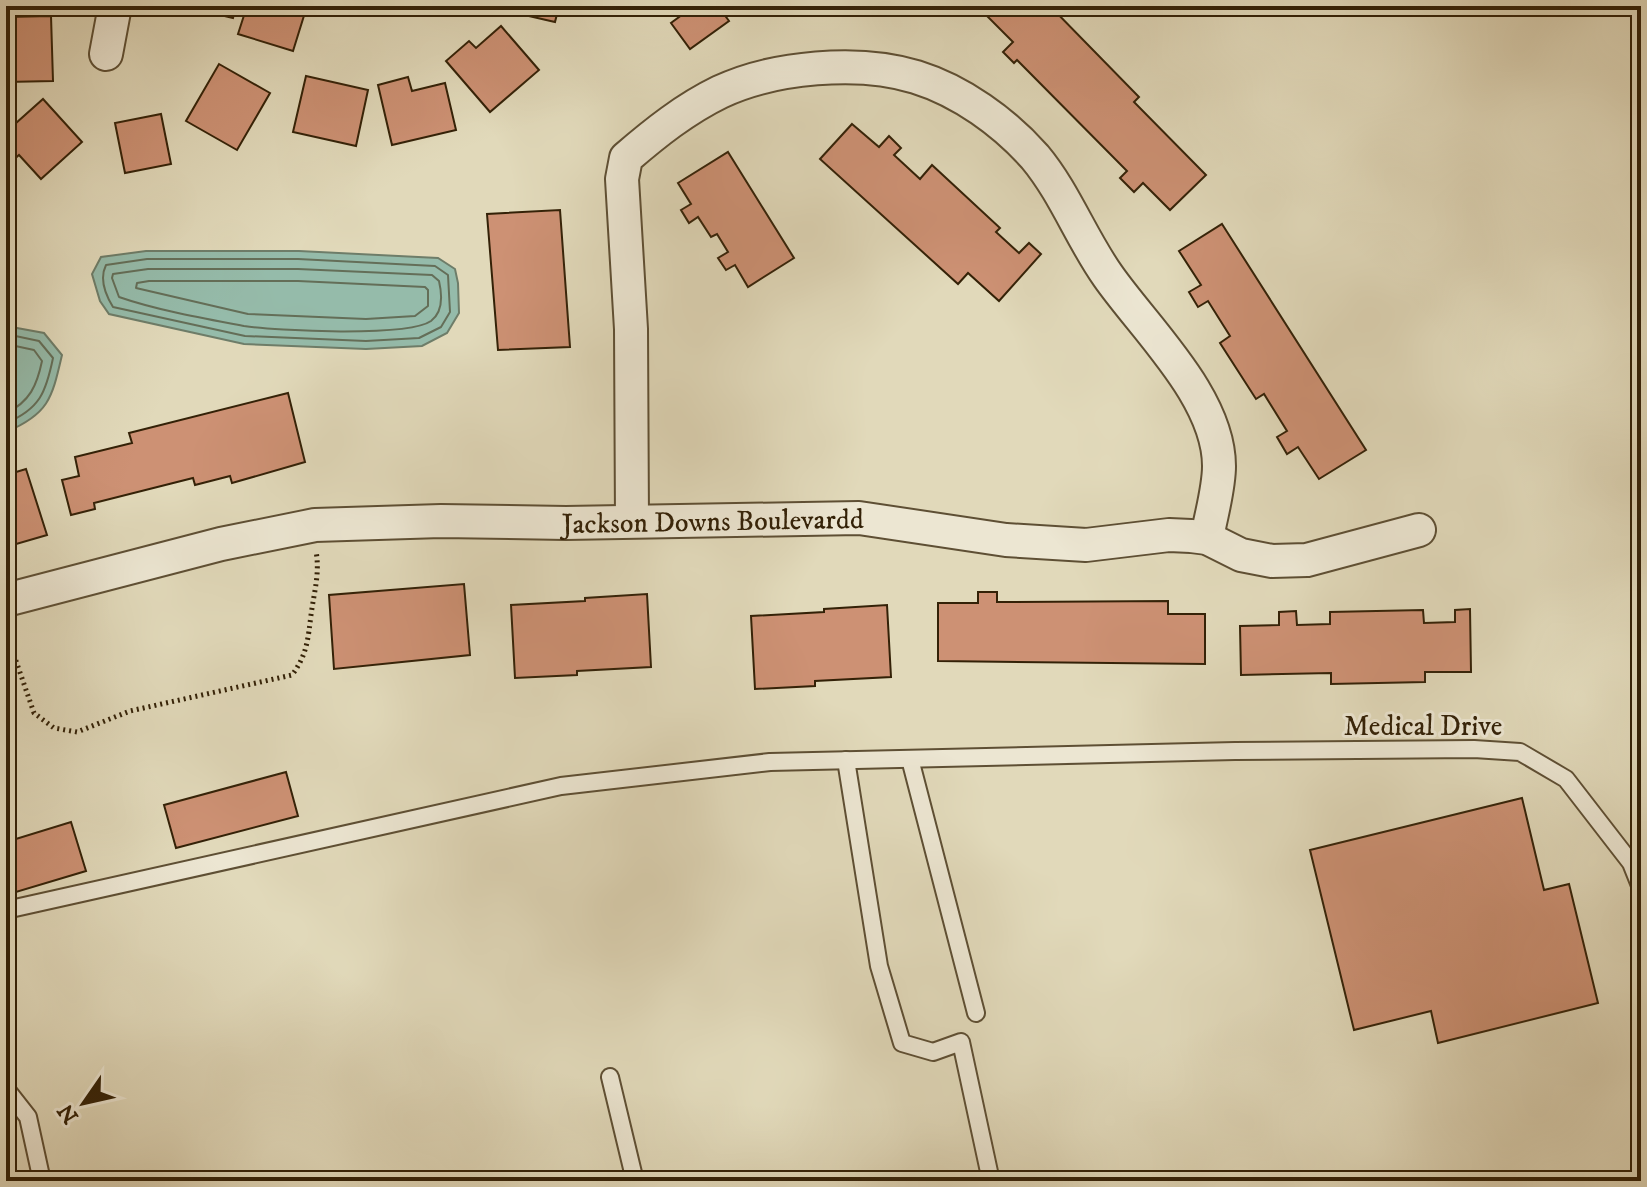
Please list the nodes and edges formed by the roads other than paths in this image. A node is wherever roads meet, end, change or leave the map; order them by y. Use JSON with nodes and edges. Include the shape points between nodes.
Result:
{"nodes":[{"id":1,"x":115,"y":6,"type":"edge"},
{"id":2,"x":106,"y":54,"type":"dead end"},
{"id":3,"x":632,"y":521,"type":"junction"},
{"id":4,"x":1419,"y":530,"type":"dead end"},
{"id":5,"x":1207,"y":538,"type":"junction"},
{"id":6,"x":6,"y":600,"type":"edge"},
{"id":7,"x":910,"y":759,"type":"junction"},
{"id":8,"x":846,"y":760,"type":"junction"},
{"id":9,"x":1641,"y":888,"type":"edge"},
{"id":10,"x":6,"y":910,"type":"edge"},
{"id":11,"x":976,"y":1013,"type":"dead end"},
{"id":12,"x":610,"y":1077,"type":"dead end"},
{"id":13,"x":6,"y":1089,"type":"edge"},
{"id":14,"x":42,"y":1181,"type":"edge"},
{"id":15,"x":635,"y":1181,"type":"edge"},
{"id":16,"x":991,"y":1181,"type":"edge"}],
"edges":[{"from":1,"to":2,"type":"street"},
{"from":3,"to":5,"type":"street","name":"Jackson Downs Boulevardd","via":[[859,518],[1006,540],[1086,545],[1169,535]]},
{"from":3,"to":5,"type":"street","via":[[631,329],[622,179],[626,158],[722,91],[778,73],[863,68],[915,76],[957,95],[999,122],[1035,158],[1066,201],[1091,252],[1161,342],[1211,425],[1219,465]]},
{"from":3,"to":6,"type":"street","name":"Jackson Downs Boulevardd","via":[[312,526]]},
{"from":4,"to":5,"type":"street","name":"Jackson Downs Boulevardd","via":[[1307,560],[1241,555]]},
{"from":7,"to":8,"type":"lane","name":"Medical Drive"},
{"from":7,"to":9,"type":"lane","name":"Medical Drive","via":[[1235,751],[1520,752],[1566,779],[1631,863]]},
{"from":7,"to":11,"type":"lane"},
{"from":8,"to":10,"type":"lane","name":"Medical Drive","via":[[770,762],[561,786]]},
{"from":8,"to":16,"type":"lane","via":[[879,966],[902,1043],[933,1052],[961,1042]]},
{"from":12,"to":15,"type":"lane"},
{"from":13,"to":14,"type":"lane","via":[[28,1117]]}]}
